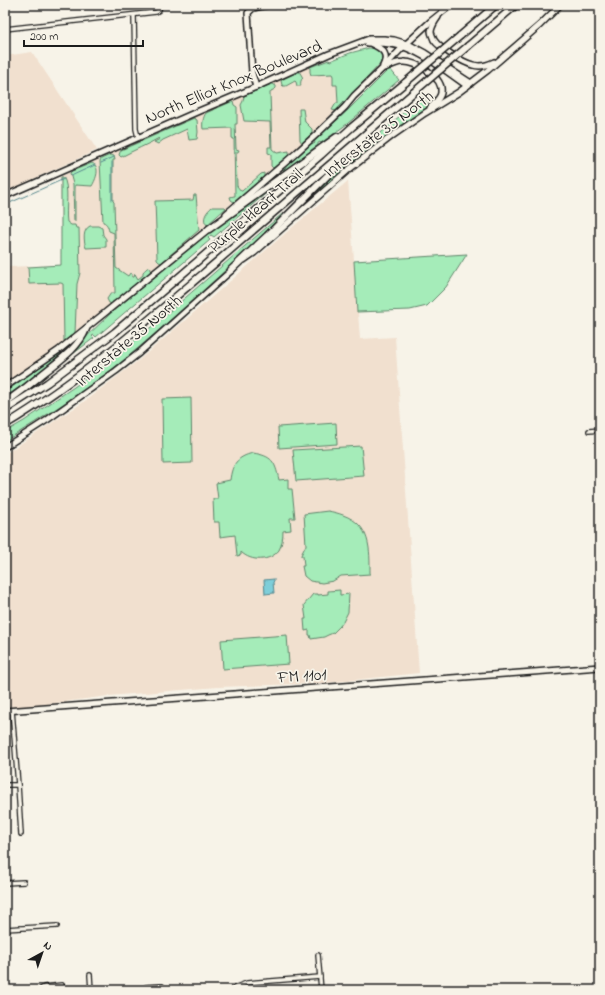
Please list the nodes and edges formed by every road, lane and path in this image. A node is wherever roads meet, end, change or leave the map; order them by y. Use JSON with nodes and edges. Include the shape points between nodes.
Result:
{"nodes":[{"id":1,"x":160,"y":5,"type":"edge"},
{"id":2,"x":267,"y":5,"type":"edge"},
{"id":3,"x":451,"y":5,"type":"edge"},
{"id":4,"x":496,"y":5,"type":"edge"},
{"id":5,"x":516,"y":5,"type":"edge"},
{"id":6,"x":560,"y":5,"type":"edge"},
{"id":7,"x":441,"y":12,"type":"junction"},
{"id":8,"x":134,"y":15,"type":"junction"},
{"id":9,"x":5,"y":29,"type":"edge"},
{"id":10,"x":366,"y":42,"type":"junction"},
{"id":11,"x":405,"y":45,"type":"junction"},
{"id":12,"x":502,"y":57,"type":"junction"},
{"id":13,"x":382,"y":69,"type":"junction"},
{"id":14,"x":469,"y":84,"type":"junction"},
{"id":15,"x":256,"y":87,"type":"junction"},
{"id":16,"x":425,"y":113,"type":"junction"},
{"id":17,"x":352,"y":128,"type":"junction"},
{"id":18,"x":371,"y":130,"type":"junction"},
{"id":19,"x":138,"y":137,"type":"junction"},
{"id":20,"x":5,"y":196,"type":"edge"},
{"id":21,"x":209,"y":229,"type":"junction"},
{"id":22,"x":231,"y":270,"type":"junction"},
{"id":23,"x":86,"y":329,"type":"junction"},
{"id":24,"x":5,"y":387,"type":"edge"},
{"id":25,"x":5,"y":403,"type":"edge"},
{"id":26,"x":5,"y":410,"type":"edge"},
{"id":27,"x":5,"y":425,"type":"edge"},
{"id":28,"x":600,"y":430,"type":"edge"},
{"id":29,"x":589,"y":431,"type":"dead end"},
{"id":30,"x":5,"y":447,"type":"edge"},
{"id":31,"x":600,"y":667,"type":"edge"},
{"id":32,"x":12,"y":710,"type":"junction"},
{"id":33,"x":5,"y":711,"type":"edge"},
{"id":34,"x":18,"y":785,"type":"junction"},
{"id":35,"x":5,"y":786,"type":"edge"},
{"id":36,"x":21,"y":834,"type":"dead end"},
{"id":37,"x":24,"y":882,"type":"dead end"},
{"id":38,"x":5,"y":883,"type":"edge"},
{"id":39,"x":57,"y":926,"type":"dead end"},
{"id":40,"x":5,"y":929,"type":"edge"},
{"id":41,"x":318,"y":955,"type":"dead end"},
{"id":42,"x":90,"y":975,"type":"dead end"},
{"id":43,"x":320,"y":977,"type":"junction"},
{"id":44,"x":62,"y":985,"type":"dead end"},
{"id":45,"x":162,"y":986,"type":"dead end"},
{"id":46,"x":39,"y":990,"type":"edge"},
{"id":47,"x":91,"y":990,"type":"edge"},
{"id":48,"x":143,"y":990,"type":"edge"},
{"id":49,"x":231,"y":990,"type":"edge"},
{"id":50,"x":321,"y":990,"type":"edge"}],
"edges":[{"from":1,"to":8,"type":"street","via":[[156,12]]},
{"from":2,"to":15,"type":"main road","via":[[253,8],[248,13],[252,73]]},
{"from":3,"to":7,"type":"main road","name":"Interstate 35 North"},
{"from":4,"to":17,"type":"highway","name":"Purple Heart Trail","bridge":true},
{"from":5,"to":18,"type":"highway","name":"Purple Heart Trail","bridge":true},
{"from":6,"to":12,"type":"main road","name":"Interstate 35 North"},
{"from":7,"to":11,"type":"main road","name":"Interstate 35 North"},
{"from":7,"to":12,"type":"main road","via":[[431,30],[434,40],[442,48],[463,61],[478,66],[490,64]]},
{"from":8,"to":9,"type":"street"},
{"from":8,"to":19,"type":"street"},
{"from":10,"to":11,"type":"main road","name":"North Elliot Knox Boulevard","via":[[369,39],[384,39]]},
{"from":10,"to":13,"type":"main road","via":[[385,53],[386,61]]},
{"from":10,"to":15,"type":"main road","name":"North Elliot Knox Boulevard","via":[[329,54]]},
{"from":11,"to":13,"type":"main road","name":"Interstate 35 North"},
{"from":11,"to":14,"type":"main road","name":"North Elliot Knox Boulevard"},
{"from":12,"to":14,"type":"main road","name":"Interstate 35 North"},
{"from":13,"to":16,"type":"main road","via":[[397,62],[411,62],[437,80],[441,86],[441,95]]},
{"from":13,"to":21,"type":"main road","name":"Interstate 35 North","via":[[295,154]]},
{"from":14,"to":16,"type":"main road","name":"Interstate 35 North"},
{"from":15,"to":19,"type":"main road","name":"North Elliot Knox Boulevard"},
{"from":16,"to":22,"type":"main road","name":"Interstate 35 North","via":[[347,171]]},
{"from":17,"to":21,"type":"highway"},
{"from":17,"to":26,"type":"highway","name":"Purple Heart Trail","via":[[115,332],[47,383]]},
{"from":18,"to":22,"type":"highway","via":[[353,152]]},
{"from":18,"to":27,"type":"highway","name":"Purple Heart Trail","via":[[105,356]]},
{"from":19,"to":20,"type":"main road","name":"North Elliot Knox Boulevard"},
{"from":21,"to":23,"type":"main road","name":"Interstate 35 North"},
{"from":22,"to":30,"type":"main road","name":"Interstate 35 North","via":[[116,371]]},
{"from":23,"to":24,"type":"main road","name":"Interstate 35 North"},
{"from":23,"to":25,"type":"highway","via":[[83,336],[66,354]]},
{"from":28,"to":29,"type":"street"},
{"from":31,"to":32,"type":"main road","name":"FM 1101","number":"FM 1101"},
{"from":32,"to":33,"type":"main road","name":"FM 1101","number":"FM 1101"},
{"from":32,"to":34,"type":"street"},
{"from":34,"to":35,"type":"street"},
{"from":34,"to":36,"type":"street"},
{"from":37,"to":38,"type":"street"},
{"from":39,"to":40,"type":"street"},
{"from":41,"to":43,"type":"street"},
{"from":42,"to":47,"type":"street"},
{"from":43,"to":49,"type":"street","via":[[247,983]]},
{"from":43,"to":50,"type":"street"},
{"from":44,"to":46,"type":"street"},
{"from":45,"to":48,"type":"street"}]}
